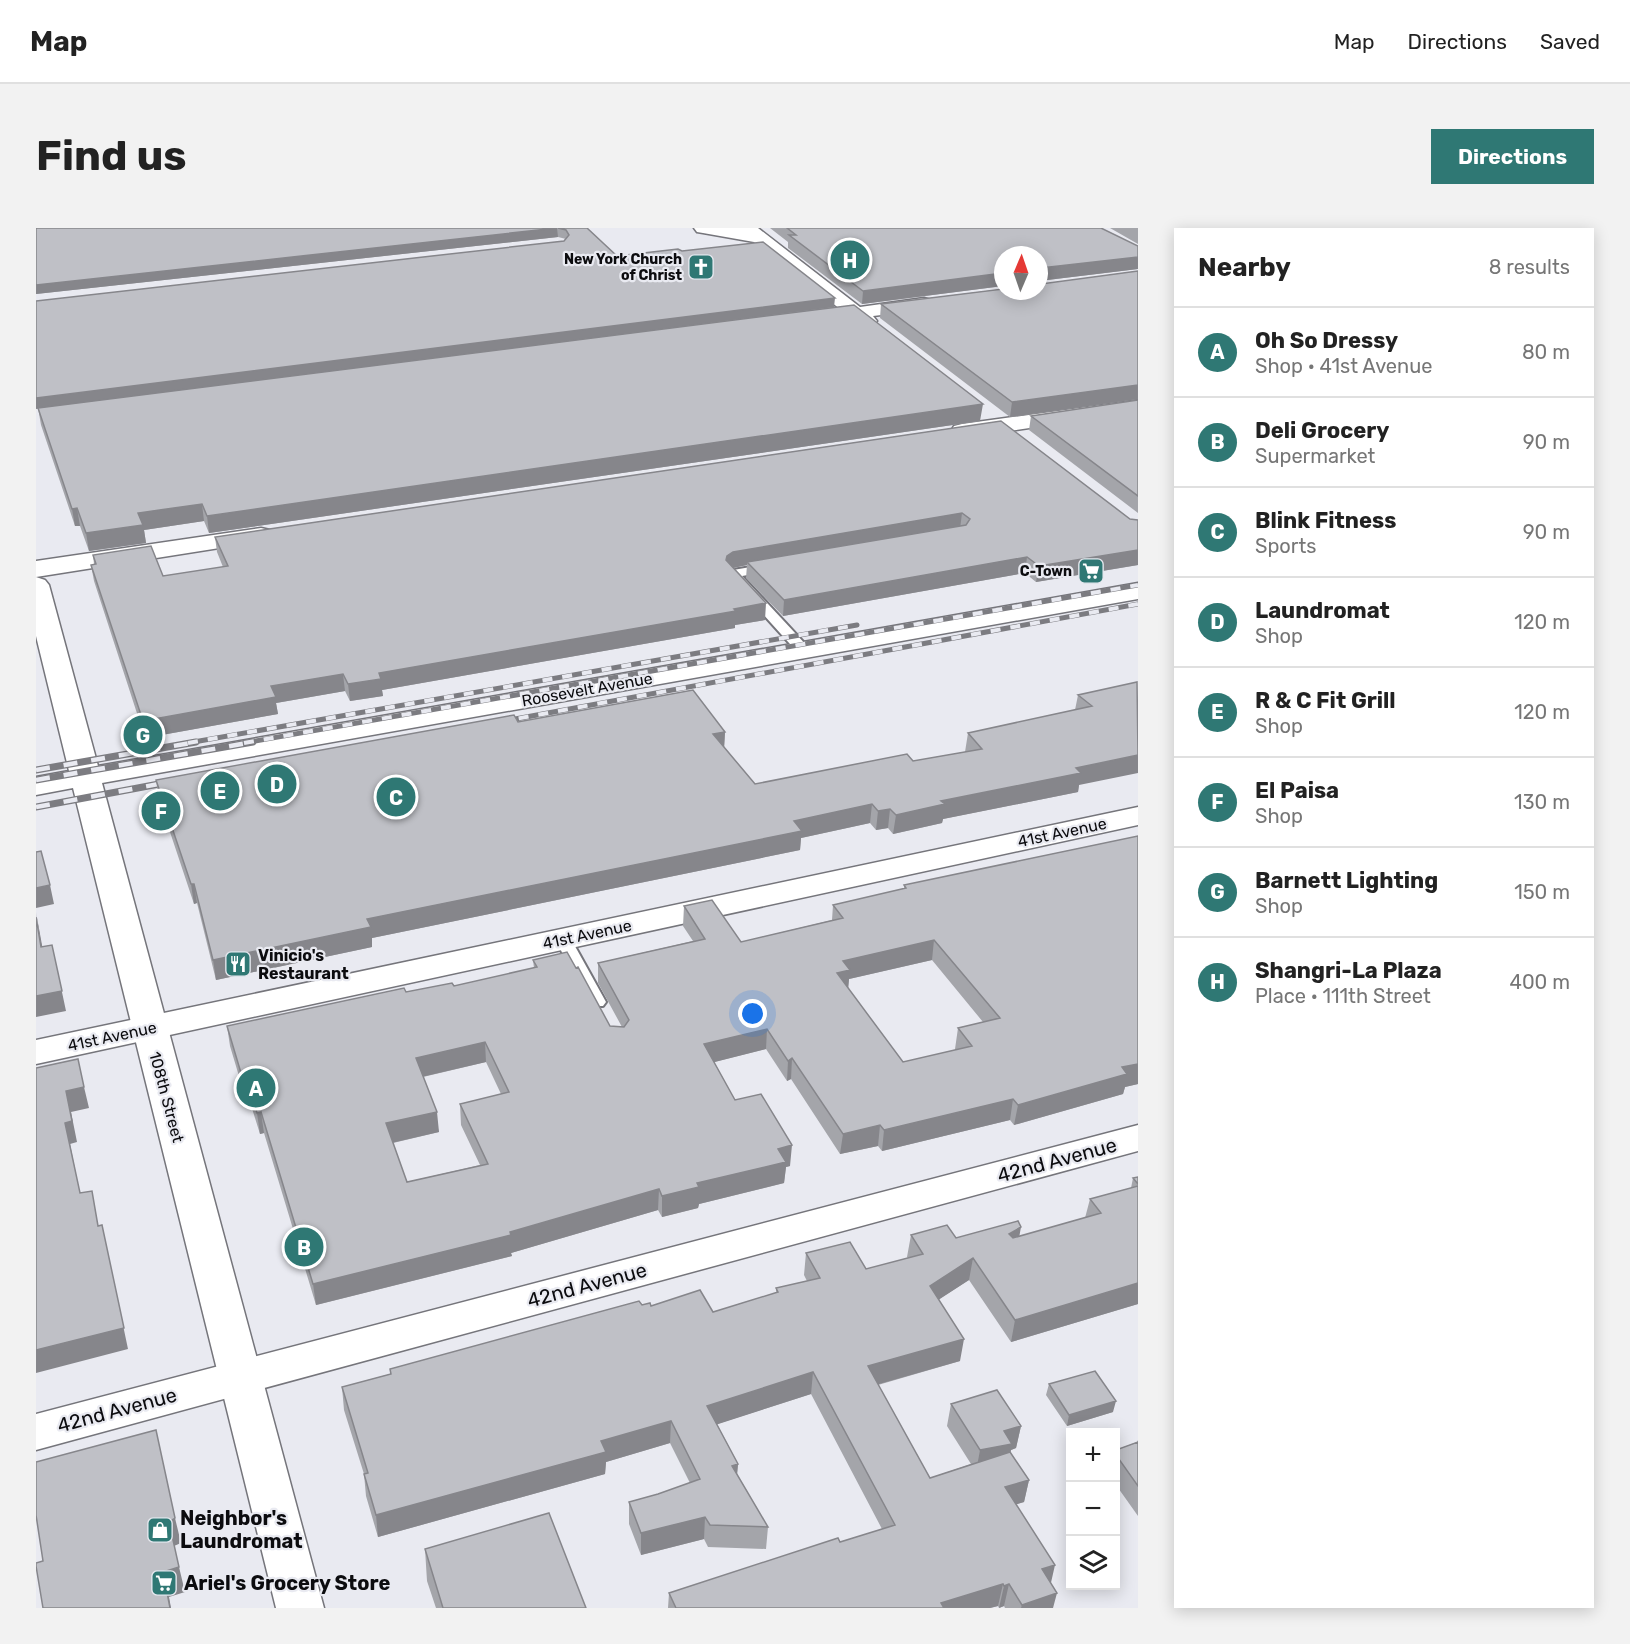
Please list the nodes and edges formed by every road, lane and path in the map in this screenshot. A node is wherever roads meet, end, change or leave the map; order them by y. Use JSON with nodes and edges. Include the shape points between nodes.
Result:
{"nodes":[{"id":1,"x":703,"y":228,"type":"edge"},
{"id":2,"x":753,"y":233,"type":"edge"},
{"id":3,"x":943,"y":302,"type":"edge"},
{"id":4,"x":857,"y":313,"type":"junction"},
{"id":5,"x":800,"y":320,"type":"edge"},
{"id":6,"x":883,"y":333,"type":"edge"},
{"id":7,"x":1138,"y":406,"type":"edge"},
{"id":8,"x":982,"y":408,"type":"dead end"},
{"id":9,"x":1004,"y":425,"type":"junction"},
{"id":10,"x":946,"y":434,"type":"edge"},
{"id":11,"x":1026,"y":442,"type":"edge"},
{"id":12,"x":284,"y":532,"type":"edge"},
{"id":13,"x":778,"y":566,"type":"edge"},
{"id":14,"x":36,"y":569,"type":"edge"},
{"id":15,"x":36,"y":585,"type":"edge"},
{"id":16,"x":1138,"y":591,"type":"edge"},
{"id":17,"x":804,"y":651,"type":"junction"},
{"id":18,"x":86,"y":778,"type":"junction"},
{"id":19,"x":36,"y":786,"type":"edge"},
{"id":20,"x":1138,"y":816,"type":"edge"},
{"id":21,"x":563,"y":939,"type":"junction"},
{"id":22,"x":607,"y":1021,"type":"edge"},
{"id":23,"x":149,"y":1028,"type":"junction"},
{"id":24,"x":36,"y":1052,"type":"edge"},
{"id":25,"x":1138,"y":1138,"type":"edge"},
{"id":26,"x":240,"y":1378,"type":"junction"},
{"id":27,"x":36,"y":1432,"type":"edge"},
{"id":28,"x":300,"y":1608,"type":"edge"}],
"edges":[{"from":1,"to":2,"type":"street"},
{"from":2,"to":4,"type":"street"},
{"from":3,"to":4,"type":"street"},
{"from":4,"to":5,"type":"street"},
{"from":4,"to":6,"type":"street"},
{"from":7,"to":9,"type":"street"},
{"from":8,"to":9,"type":"street"},
{"from":9,"to":10,"type":"street"},
{"from":9,"to":11,"type":"street"},
{"from":12,"to":14,"type":"street"},
{"from":13,"to":17,"type":"lane","via":[[733,574]]},
{"from":15,"to":18,"type":"street","name":"108th Street"},
{"from":16,"to":17,"type":"street","name":"Roosevelt Avenue"},
{"from":17,"to":18,"type":"street","name":"Roosevelt Avenue"},
{"from":18,"to":19,"type":"street","name":"Roosevelt Avenue"},
{"from":18,"to":23,"type":"street","name":"108th Street"},
{"from":20,"to":21,"type":"street","name":"41st Avenue"},
{"from":21,"to":22,"type":"lane"},
{"from":21,"to":23,"type":"street","name":"41st Avenue"},
{"from":23,"to":24,"type":"street","name":"41st Avenue"},
{"from":23,"to":26,"type":"street","name":"108th Street"},
{"from":25,"to":26,"type":"street","name":"42nd Avenue"},
{"from":26,"to":27,"type":"street","name":"42nd Avenue"},
{"from":26,"to":28,"type":"street","name":"108th Street"}]}
